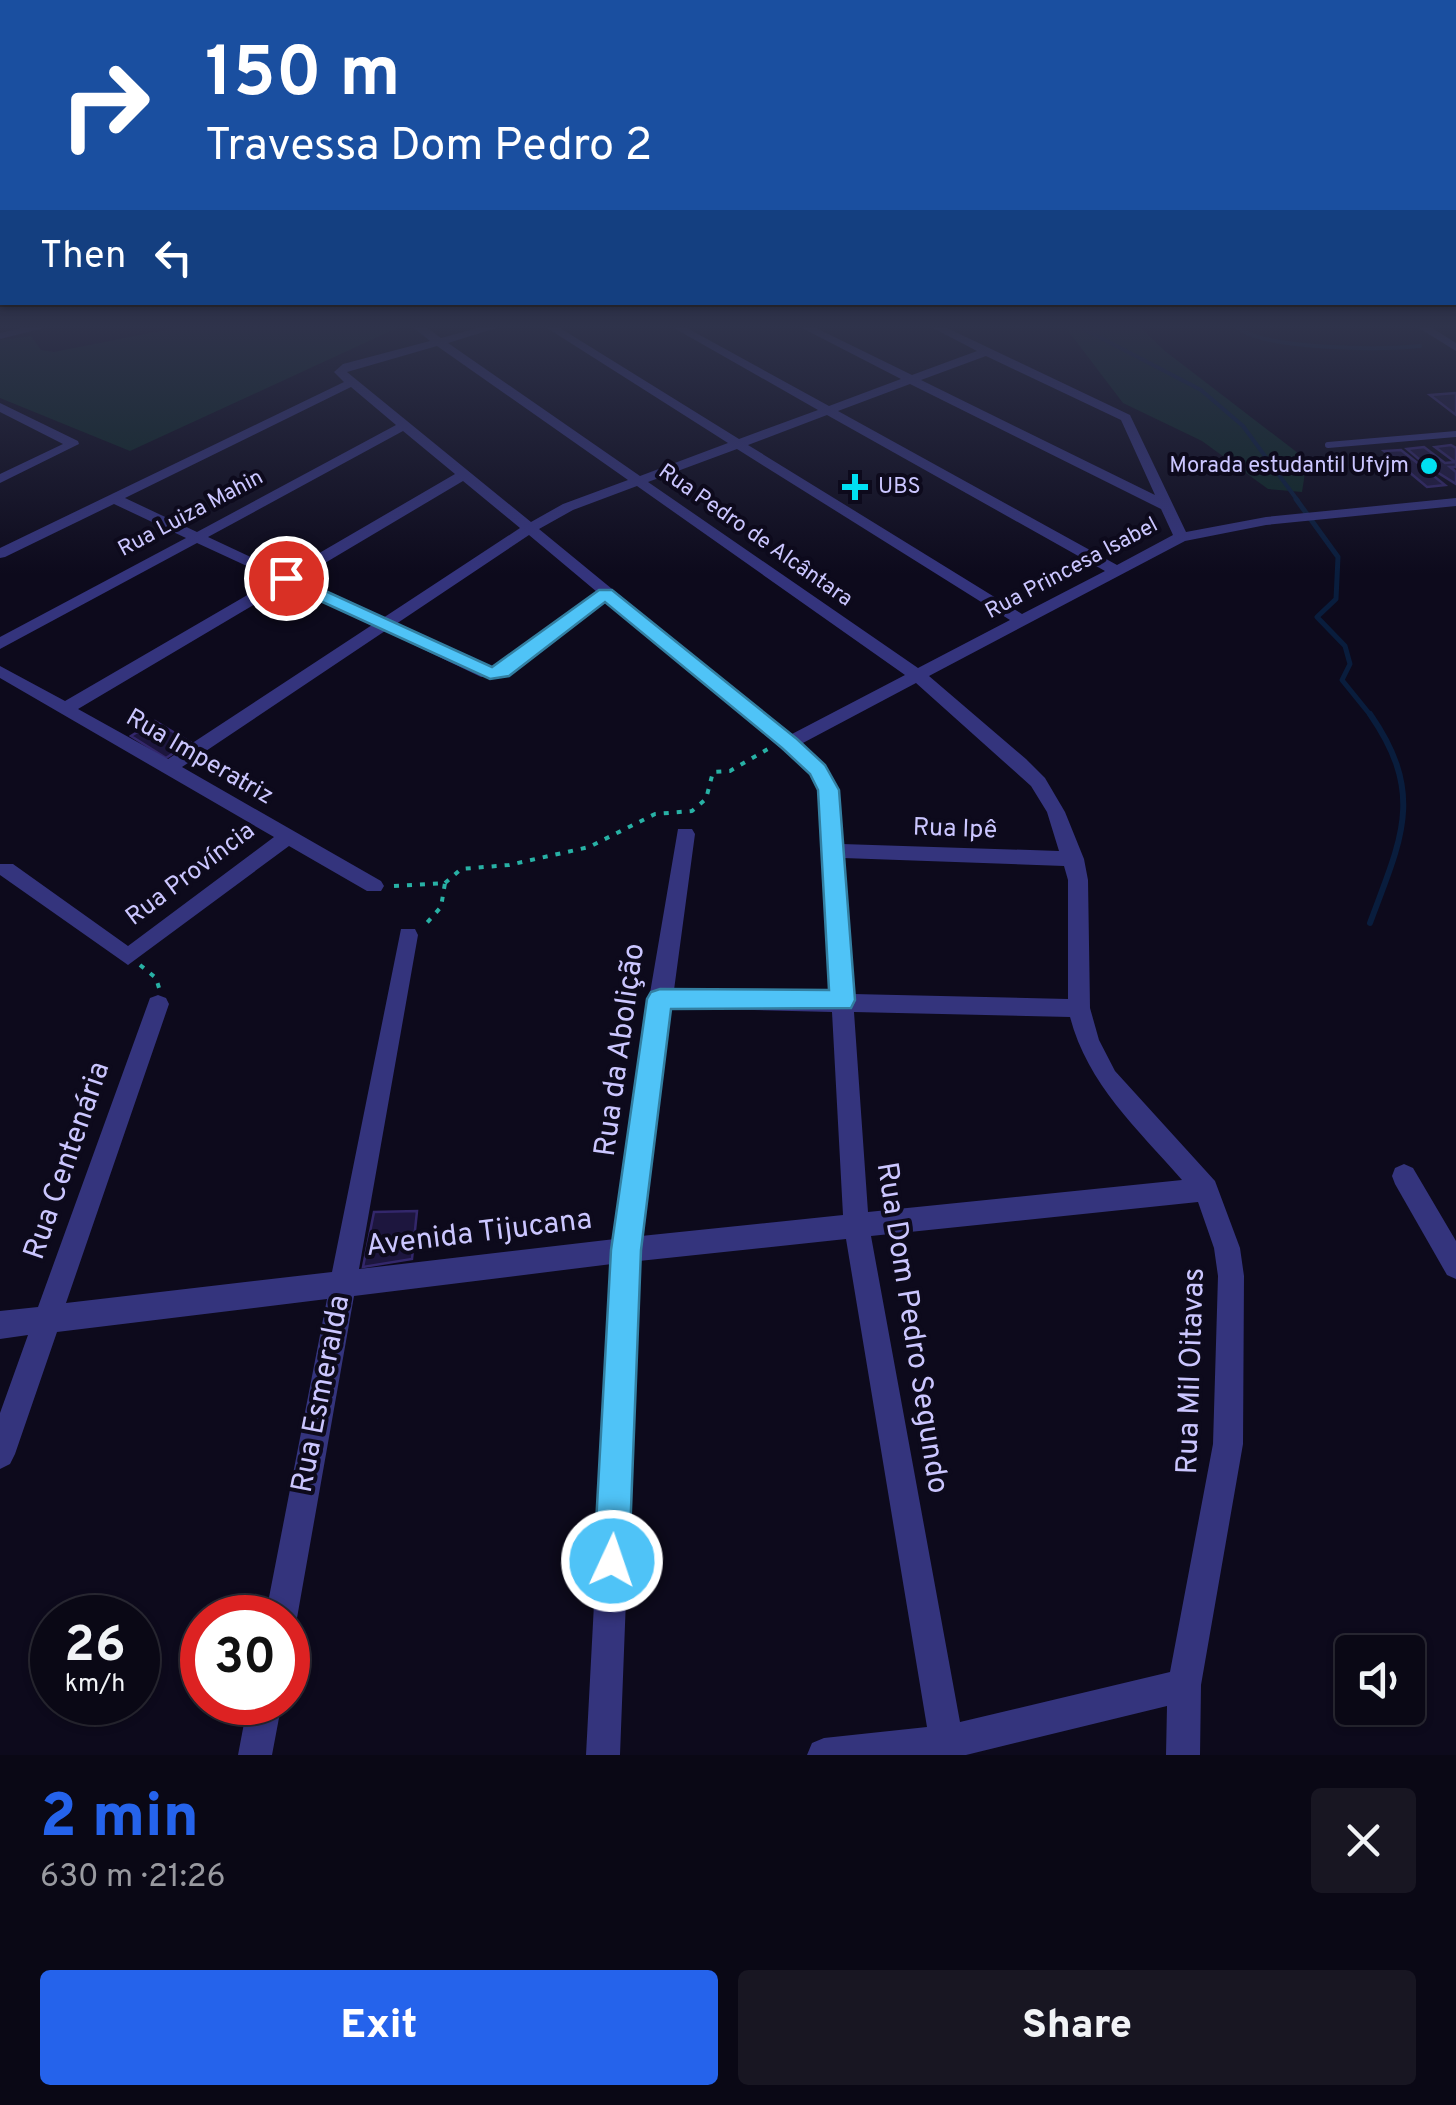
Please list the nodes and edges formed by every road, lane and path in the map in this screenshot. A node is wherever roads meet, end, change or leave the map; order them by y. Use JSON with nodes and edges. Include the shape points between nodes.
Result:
{"nodes":[{"id":1,"x":285,"y":410,"type":"edge"},
{"id":2,"x":383,"y":410,"type":"edge"},
{"id":3,"x":538,"y":410,"type":"edge"},
{"id":4,"x":684,"y":410,"type":"edge"},
{"id":5,"x":826,"y":410,"type":"joint"},
{"id":6,"x":972,"y":410,"type":"edge"},
{"id":7,"x":1109,"y":410,"type":"edge"},
{"id":8,"x":4,"y":412,"type":"edge"},
{"id":9,"x":403,"y":426,"type":"junction"},
{"id":10,"x":1456,"y":434,"type":"edge"},
{"id":11,"x":737,"y":443,"type":"junction"},
{"id":12,"x":1328,"y":445,"type":"dead end"},
{"id":13,"x":462,"y":475,"type":"junction"},
{"id":14,"x":0,"y":479,"type":"edge"},
{"id":15,"x":638,"y":479,"type":"junction"},
{"id":16,"x":113,"y":498,"type":"junction"},
{"id":17,"x":1456,"y":499,"type":"edge"},
{"id":18,"x":1166,"y":506,"type":"junction"},
{"id":19,"x":527,"y":530,"type":"junction"},
{"id":20,"x":196,"y":536,"type":"junction"},
{"id":21,"x":1181,"y":537,"type":"junction"},
{"id":22,"x":0,"y":554,"type":"edge"},
{"id":23,"x":1115,"y":570,"type":"junction"},
{"id":24,"x":286,"y":578,"type":"junction"},
{"id":25,"x":606,"y":593,"type":"junction"},
{"id":26,"x":1021,"y":620,"type":"junction"},
{"id":27,"x":384,"y":624,"type":"junction"},
{"id":28,"x":0,"y":644,"type":"edge"},
{"id":29,"x":0,"y":670,"type":"edge"},
{"id":30,"x":918,"y":676,"type":"junction"},
{"id":31,"x":65,"y":709,"type":"junction"},
{"id":32,"x":790,"y":743,"type":"junction"},
{"id":33,"x":166,"y":769,"type":"junction"},
{"id":34,"x":685,"y":834,"type":"dead end"},
{"id":35,"x":287,"y":838,"type":"junction"},
{"id":36,"x":835,"y":851,"type":"junction"},
{"id":37,"x":1074,"y":858,"type":"junction"},
{"id":38,"x":6,"y":870,"type":"dead end"},
{"id":39,"x":445,"y":884,"type":"junction"},
{"id":40,"x":374,"y":886,"type":"joint"},
{"id":41,"x":408,"y":935,"type":"joint"},
{"id":42,"x":128,"y":956,"type":"junction"},
{"id":43,"x":660,"y":999,"type":"junction"},
{"id":44,"x":842,"y":1000,"type":"junction"},
{"id":45,"x":158,"y":1004,"type":"joint"},
{"id":46,"x":1079,"y":1008,"type":"junction"},
{"id":47,"x":1404,"y":1176,"type":"dead end"},
{"id":48,"x":1206,"y":1189,"type":"junction"},
{"id":49,"x":856,"y":1225,"type":"junction"},
{"id":50,"x":626,"y":1250,"type":"junction"},
{"id":51,"x":1456,"y":1266,"type":"edge"},
{"id":52,"x":343,"y":1282,"type":"junction"},
{"id":53,"x":47,"y":1320,"type":"junction"},
{"id":54,"x":0,"y":1326,"type":"edge"},
{"id":55,"x":0,"y":1454,"type":"edge"},
{"id":56,"x":285,"y":1595,"type":"edge"},
{"id":57,"x":1184,"y":1685,"type":"junction"},
{"id":58,"x":261,"y":1725,"type":"edge"},
{"id":59,"x":948,"y":1748,"type":"edge"},
{"id":60,"x":255,"y":1755,"type":"edge"},
{"id":61,"x":603,"y":1755,"type":"edge"},
{"id":62,"x":824,"y":1755,"type":"edge"},
{"id":63,"x":1183,"y":1755,"type":"edge"}],
"edges":[{"from":1,"to":16,"type":"street"},
{"from":2,"to":9,"type":"street","name":"Rua Dom Pedro Segundo"},
{"from":3,"to":15,"type":"street","name":"Rua Pedro de Alcântara"},
{"from":4,"to":11,"type":"street"},
{"from":5,"to":11,"type":"street"},
{"from":5,"to":23,"type":"street"},
{"from":6,"to":18,"type":"street"},
{"from":7,"to":18,"type":"street","name":"Rua Princesa Isabel","via":[[1126,418]]},
{"from":8,"to":14,"type":"street","via":[[73,444]]},
{"from":9,"to":13,"type":"street","name":"Rua Dom Pedro Segundo"},
{"from":9,"to":20,"type":"street","name":"Rua Luiza Mahin"},
{"from":10,"to":12,"type":"lane"},
{"from":11,"to":15,"type":"street"},
{"from":11,"to":26,"type":"street"},
{"from":13,"to":19,"type":"street","name":"Rua Dom Pedro Segundo"},
{"from":13,"to":24,"type":"street"},
{"from":15,"to":19,"type":"street"},
{"from":15,"to":30,"type":"street","name":"Rua Pedro de Alcântara"},
{"from":16,"to":20,"type":"street"},
{"from":16,"to":22,"type":"street"},
{"from":17,"to":21,"type":"street"},
{"from":18,"to":21,"type":"street","name":"Rua Princesa Isabel"},
{"from":19,"to":25,"type":"street","name":"Rua Dom Pedro Segundo"},
{"from":19,"to":27,"type":"street"},
{"from":20,"to":24,"type":"street"},
{"from":20,"to":28,"type":"street","name":"Rua Luiza Mahin"},
{"from":21,"to":23,"type":"street","name":"Rua Princesa Isabel"},
{"from":23,"to":26,"type":"street","name":"Rua Princesa Isabel"},
{"from":24,"to":27,"type":"street"},
{"from":24,"to":31,"type":"street"},
{"from":25,"to":27,"type":"street","via":[[502,672],[490,674]]},
{"from":25,"to":32,"type":"street","name":"Rua Dom Pedro Segundo"},
{"from":26,"to":30,"type":"street","name":"Rua Princesa Isabel"},
{"from":27,"to":33,"type":"street"},
{"from":29,"to":31,"type":"street","name":"Rua Imperatriz"},
{"from":30,"to":32,"type":"street","name":"Rua Princesa Isabel"},
{"from":30,"to":37,"type":"street","name":"Rua Mil Oitavas","via":[[1038,782]]},
{"from":31,"to":33,"type":"street","name":"Rua Imperatriz"},
{"from":32,"to":36,"type":"street","name":"Rua Dom Pedro Segundo","via":[[826,782]]},
{"from":32,"to":39,"type":"path","via":[[760,751],[730,771],[713,772],[706,799],[692,811],[655,814],[589,847],[461,870]]},
{"from":33,"to":35,"type":"street","name":"Rua Imperatriz"},
{"from":34,"to":43,"type":"street","name":"Rua da Abolição"},
{"from":35,"to":40,"type":"street","name":"Rua Imperatriz"},
{"from":35,"to":42,"type":"street","name":"Rua Província"},
{"from":36,"to":37,"type":"street","name":"Rua Ipê"},
{"from":36,"to":44,"type":"street","name":"Rua Dom Pedro Segundo"},
{"from":37,"to":46,"type":"street","name":"Rua Mil Oitavas","via":[[1081,900]]},
{"from":38,"to":42,"type":"street"},
{"from":39,"to":40,"type":"path"},
{"from":39,"to":41,"type":"path","via":[[440,909]]},
{"from":41,"to":52,"type":"street","name":"Rua Esmeralda"},
{"from":42,"to":45,"type":"path","via":[[156,978]]},
{"from":43,"to":44,"type":"street"},
{"from":43,"to":50,"type":"street","name":"Rua da Abolição"},
{"from":44,"to":46,"type":"street"},
{"from":44,"to":49,"type":"street","name":"Rua Dom Pedro Segundo"},
{"from":45,"to":53,"type":"street","name":"Rua Centenária"},
{"from":46,"to":48,"type":"street","name":"Rua Mil Oitavas","via":[[1107,1078]]},
{"from":47,"to":51,"type":"street"},
{"from":48,"to":49,"type":"street","name":"Avenida Tijucana"},
{"from":48,"to":57,"type":"street","name":"Rua Mil Oitavas","via":[[1231,1276],[1228,1444]]},
{"from":49,"to":50,"type":"street","name":"Avenida Tijucana"},
{"from":49,"to":59,"type":"street","name":"Rua Dom Pedro Segundo"},
{"from":50,"to":52,"type":"street","name":"Avenida Tijucana"},
{"from":50,"to":61,"type":"street","name":"Rua da Abolição"},
{"from":52,"to":53,"type":"street","name":"Avenida Tijucana"},
{"from":52,"to":56,"type":"street","name":"Rua Esmeralda"},
{"from":53,"to":54,"type":"street","name":"Avenida Tijucana"},
{"from":53,"to":55,"type":"street","name":"Rua Centenária"},
{"from":57,"to":59,"type":"street"},
{"from":57,"to":63,"type":"street","name":"Rua Mil Oitavas"},
{"from":58,"to":60,"type":"street"},
{"from":59,"to":62,"type":"street"}]}
